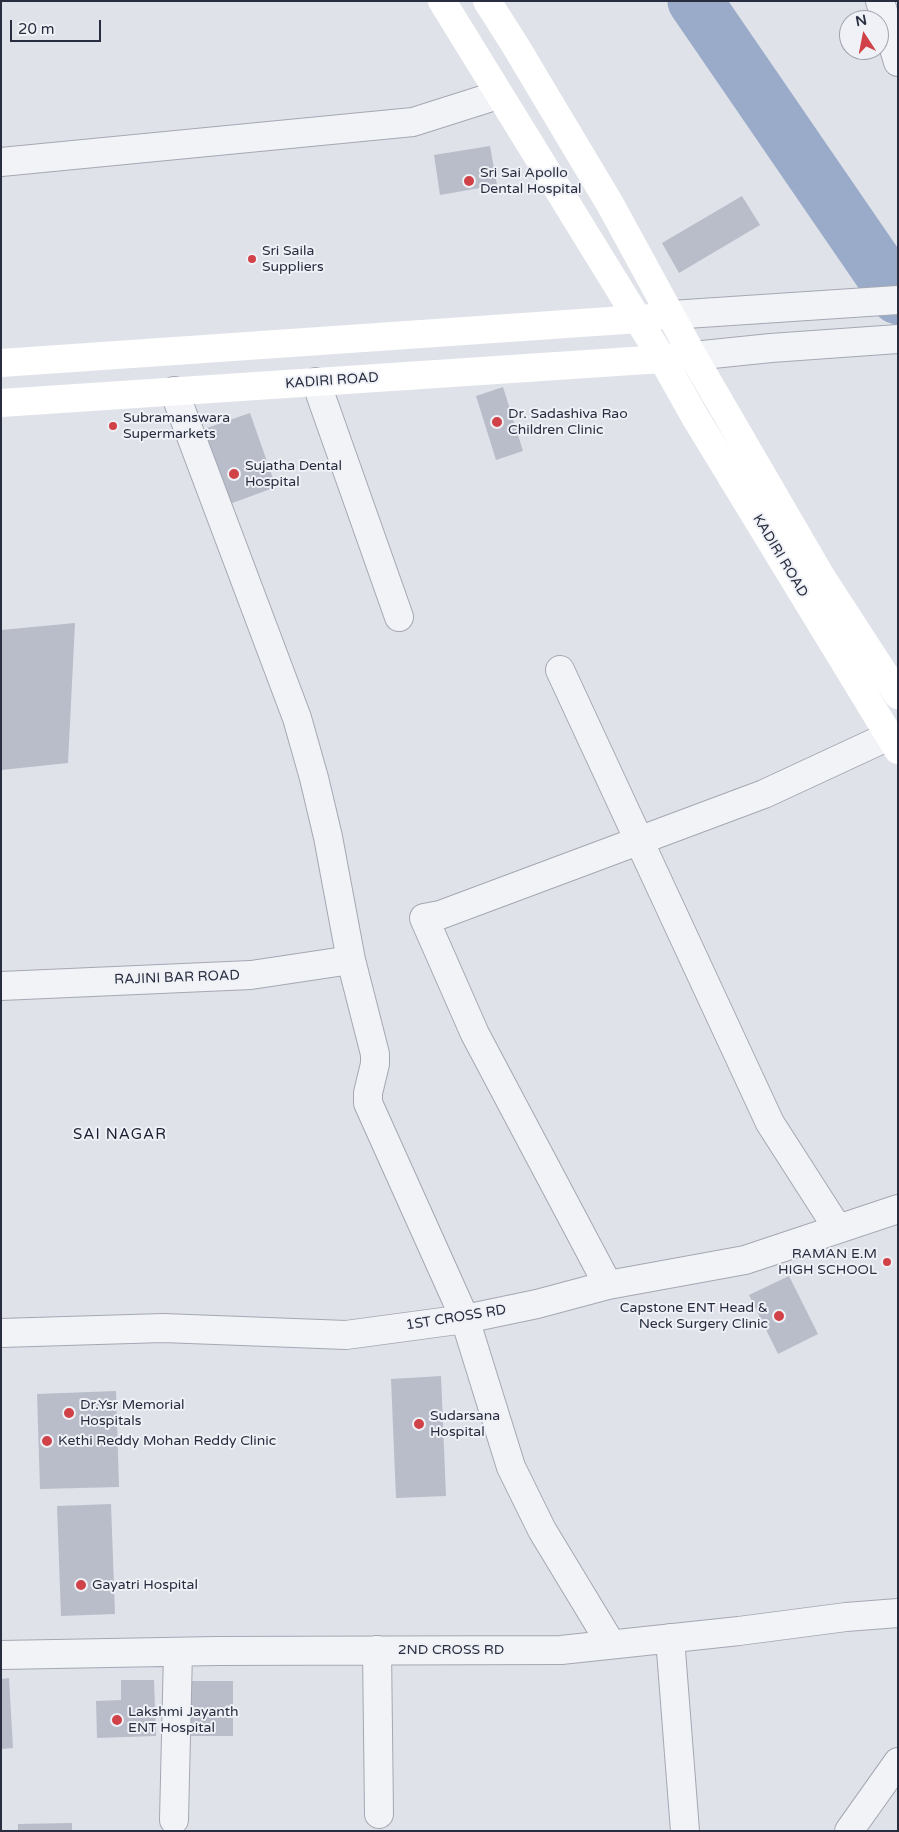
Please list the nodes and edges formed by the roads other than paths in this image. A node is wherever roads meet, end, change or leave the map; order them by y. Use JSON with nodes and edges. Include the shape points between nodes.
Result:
{"nodes":[{"id":1,"x":442,"y":1,"type":"edge"},
{"id":2,"x":487,"y":1,"type":"edge"},
{"id":3,"x":880,"y":1,"type":"edge"},
{"id":4,"x":898,"y":62,"type":"edge"},
{"id":5,"x":498,"y":95,"type":"junction"},
{"id":6,"x":1,"y":162,"type":"edge"},
{"id":7,"x":898,"y":300,"type":"edge"},
{"id":8,"x":672,"y":315,"type":"junction"},
{"id":9,"x":638,"y":319,"type":"junction"},
{"id":10,"x":898,"y":339,"type":"edge"},
{"id":11,"x":694,"y":356,"type":"junction"},
{"id":12,"x":663,"y":360,"type":"junction"},
{"id":13,"x":1,"y":363,"type":"edge"},
{"id":14,"x":316,"y":382,"type":"junction"},
{"id":15,"x":174,"y":391,"type":"junction"},
{"id":16,"x":1,"y":403,"type":"edge"},
{"id":17,"x":398,"y":617,"type":"dead end"},
{"id":18,"x":560,"y":670,"type":"dead end"},
{"id":19,"x":898,"y":695,"type":"edge"},
{"id":20,"x":894,"y":743,"type":"edge"},
{"id":21,"x":639,"y":841,"type":"junction"},
{"id":22,"x":352,"y":960,"type":"junction"},
{"id":23,"x":1,"y":986,"type":"edge"},
{"id":24,"x":898,"y":1209,"type":"edge"},
{"id":25,"x":838,"y":1229,"type":"junction"},
{"id":26,"x":608,"y":1285,"type":"junction"},
{"id":27,"x":464,"y":1319,"type":"junction"},
{"id":28,"x":1,"y":1333,"type":"edge"},
{"id":29,"x":898,"y":1613,"type":"edge"},
{"id":30,"x":670,"y":1638,"type":"junction"},
{"id":31,"x":611,"y":1644,"type":"junction"},
{"id":32,"x":377,"y":1650,"type":"junction"},
{"id":33,"x":178,"y":1652,"type":"junction"},
{"id":34,"x":1,"y":1655,"type":"edge"},
{"id":35,"x":898,"y":1762,"type":"edge"},
{"id":36,"x":379,"y":1814,"type":"dead end"},
{"id":37,"x":174,"y":1820,"type":"dead end"},
{"id":38,"x":686,"y":1831,"type":"edge"},
{"id":39,"x":849,"y":1831,"type":"edge"}],
"edges":[{"from":1,"to":5,"type":"main road","name":"KADIRI ROAD"},
{"from":2,"to":8,"type":"main road","name":"KADIRI ROAD","via":[[610,204]]},
{"from":3,"to":4,"type":"street"},
{"from":5,"to":6,"type":"street","via":[[413,122]]},
{"from":5,"to":9,"type":"main road","name":"KADIRI ROAD"},
{"from":7,"to":8,"type":"street"},
{"from":8,"to":9,"type":"main road"},
{"from":8,"to":11,"type":"main road","name":"KADIRI ROAD"},
{"from":9,"to":12,"type":"main road","name":"KADIRI ROAD"},
{"from":9,"to":13,"type":"main road"},
{"from":10,"to":11,"type":"street"},
{"from":11,"to":12,"type":"main road","name":"KADIRI ROAD"},
{"from":11,"to":19,"type":"main road","name":"KADIRI ROAD","via":[[822,578]]},
{"from":12,"to":14,"type":"main road","name":"KADIRI ROAD"},
{"from":12,"to":20,"type":"main road","name":"KADIRI ROAD"},
{"from":14,"to":15,"type":"main road","name":"KADIRI ROAD"},
{"from":14,"to":17,"type":"street"},
{"from":15,"to":16,"type":"main road","name":"KADIRI ROAD"},
{"from":15,"to":22,"type":"street","via":[[297,718],[328,837]]},
{"from":18,"to":21,"type":"street"},
{"from":20,"to":21,"type":"street"},
{"from":21,"to":25,"type":"street","via":[[770,1122]]},
{"from":21,"to":26,"type":"street","via":[[440,915],[424,918],[476,1034]]},
{"from":22,"to":23,"type":"street","name":"RAJINI BAR ROAD","via":[[251,975]]},
{"from":22,"to":27,"type":"street","via":[[375,1054],[368,1103]]},
{"from":24,"to":25,"type":"street","name":"1ST CROSS RD"},
{"from":25,"to":26,"type":"street","name":"1ST CROSS RD","via":[[745,1260]]},
{"from":26,"to":27,"type":"street","name":"1ST CROSS RD"},
{"from":27,"to":28,"type":"street","name":"1ST CROSS RD","via":[[346,1335],[164,1328]]},
{"from":27,"to":31,"type":"street","via":[[511,1466],[542,1530]]},
{"from":29,"to":30,"type":"street","name":"2ND CROSS RD"},
{"from":30,"to":31,"type":"street","name":"2ND CROSS RD"},
{"from":30,"to":38,"type":"street"},
{"from":31,"to":32,"type":"street","name":"2ND CROSS RD","via":[[561,1650]]},
{"from":32,"to":33,"type":"street","name":"2ND CROSS RD"},
{"from":32,"to":36,"type":"street"},
{"from":33,"to":34,"type":"street","name":"2ND CROSS RD"},
{"from":33,"to":37,"type":"street"},
{"from":35,"to":39,"type":"street"}]}
